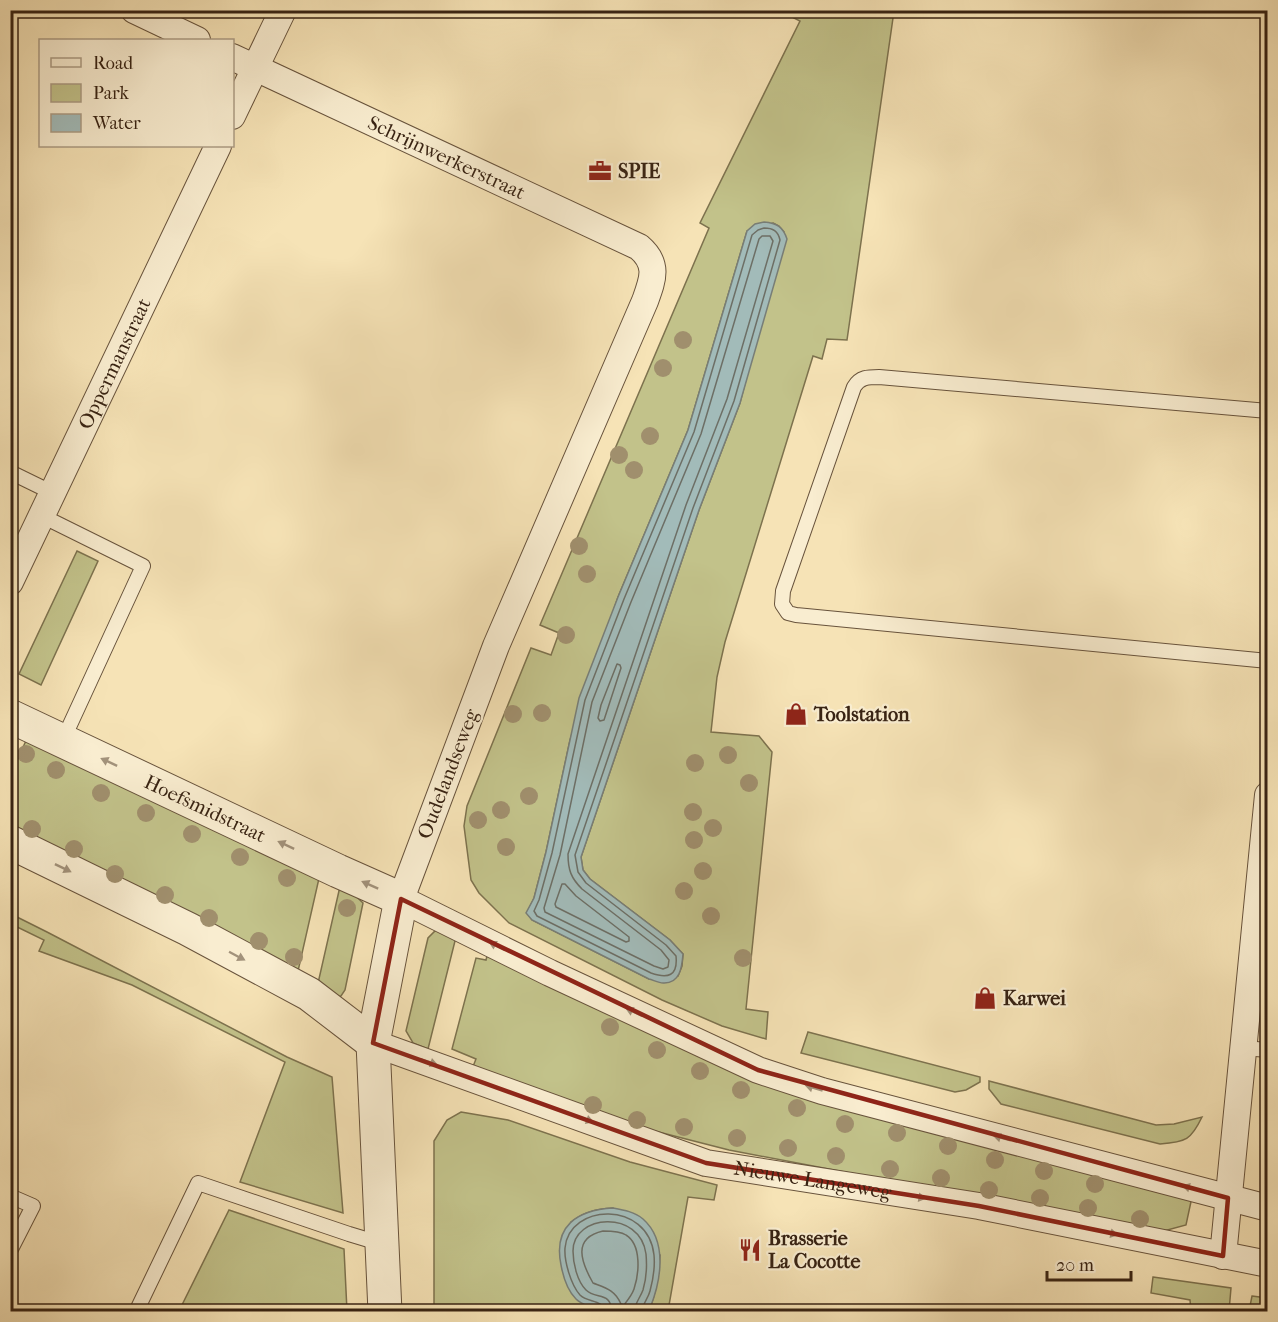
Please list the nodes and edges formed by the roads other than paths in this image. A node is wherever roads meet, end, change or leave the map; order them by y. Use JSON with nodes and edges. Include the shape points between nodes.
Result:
{"nodes":[{"id":1,"x":134,"y":10,"type":"edge"},
{"id":2,"x":283,"y":10,"type":"edge"},
{"id":3,"x":195,"y":39,"type":"edge"},
{"id":4,"x":244,"y":63,"type":"edge"},
{"id":5,"x":234,"y":107,"type":"edge"},
{"id":6,"x":218,"y":147,"type":"edge"},
{"id":7,"x":652,"y":266,"type":"joint"},
{"id":8,"x":1268,"y":411,"type":"edge"},
{"id":9,"x":10,"y":472,"type":"edge"},
{"id":10,"x":53,"y":493,"type":"junction"},
{"id":11,"x":42,"y":516,"type":"junction"},
{"id":12,"x":10,"y":582,"type":"edge"},
{"id":13,"x":1268,"y":660,"type":"edge"},
{"id":14,"x":10,"y":716,"type":"edge"},
{"id":15,"x":63,"y":740,"type":"junction"},
{"id":16,"x":1268,"y":795,"type":"edge"},
{"id":17,"x":10,"y":843,"type":"edge"},
{"id":18,"x":401,"y":898,"type":"junction"},
{"id":19,"x":373,"y":1043,"type":"junction"},
{"id":20,"x":1255,"y":1049,"type":"edge"},
{"id":21,"x":10,"y":1196,"type":"edge"},
{"id":22,"x":1228,"y":1198,"type":"junction"},
{"id":23,"x":1268,"y":1208,"type":"edge"},
{"id":24,"x":382,"y":1244,"type":"junction"},
{"id":25,"x":10,"y":1251,"type":"edge"},
{"id":26,"x":1223,"y":1256,"type":"junction"},
{"id":27,"x":1268,"y":1264,"type":"edge"},
{"id":28,"x":136,"y":1311,"type":"edge"},
{"id":29,"x":385,"y":1311,"type":"edge"}],
"edges":[{"from":1,"to":3,"type":"street"},
{"from":2,"to":4,"type":"street"},
{"from":4,"to":5,"type":"street"},
{"from":4,"to":7,"type":"street","name":"Schrijnwerkerstraat","via":[[639,247]]},
{"from":6,"to":10,"type":"street","name":"Oppermanstraat"},
{"from":7,"to":18,"type":"street","name":"Oudelandseweg","via":[[645,301],[496,646]]},
{"from":8,"to":13,"type":"lane","via":[[867,377],[854,387],[783,591],[782,604],[788,613],[796,615]]},
{"from":9,"to":10,"type":"lane"},
{"from":10,"to":11,"type":"street","name":"Oppermanstraat"},
{"from":11,"to":12,"type":"street","name":"Oppermanstraat"},
{"from":11,"to":15,"type":"lane","via":[[143,566]]},
{"from":14,"to":15,"type":"street","name":"Hoefsmidstraat"},
{"from":18,"to":15,"type":"street","name":"Hoefsmidstraat","one_way":true},
{"from":16,"to":20,"type":"street"},
{"from":17,"to":19,"type":"street","one_way":true,"via":[[188,929],[309,994]]},
{"from":18,"to":19,"type":"street","name":"Oudelandseweg"},
{"from":22,"to":18,"type":"street","one_way":true,"via":[[822,1091],[758,1070]]},
{"from":19,"to":24,"type":"street","name":"Oudelandseweg"},
{"from":19,"to":26,"type":"street","name":"Nieuwe Langeweg","one_way":true,"via":[[706,1163],[979,1206]]},
{"from":20,"to":22,"type":"street"},
{"from":21,"to":25,"type":"lane","via":[[33,1206]]},
{"from":22,"to":23,"type":"street"},
{"from":22,"to":26,"type":"street"},
{"from":24,"to":28,"type":"lane","via":[[198,1183]]},
{"from":24,"to":29,"type":"street","name":"Oudelandseweg"},
{"from":26,"to":27,"type":"street","name":"Nieuwe Langeweg"}]}
